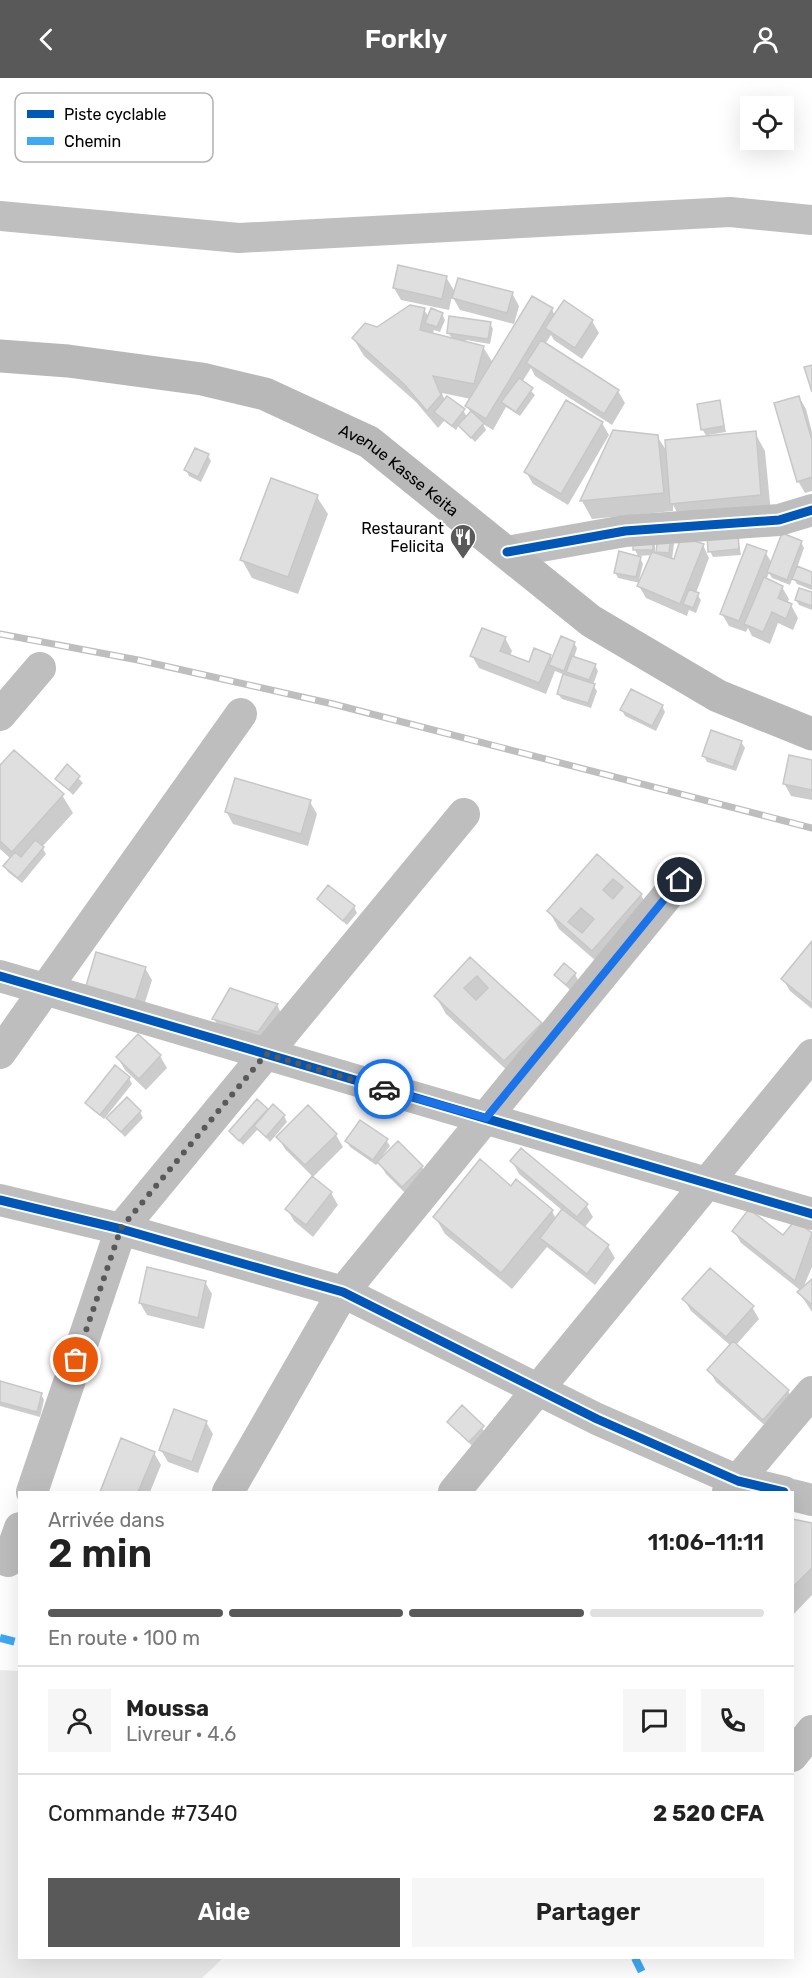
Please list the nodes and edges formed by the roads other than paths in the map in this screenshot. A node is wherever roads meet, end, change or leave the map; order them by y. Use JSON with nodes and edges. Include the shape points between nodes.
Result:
{"nodes":[{"id":1,"x":0,"y":356,"type":"edge"},
{"id":2,"x":812,"y":510,"type":"edge"},
{"id":3,"x":507,"y":552,"type":"junction"},
{"id":4,"x":40,"y":668,"type":"dead end"},
{"id":5,"x":241,"y":714,"type":"dead end"},
{"id":6,"x":0,"y":715,"type":"edge"},
{"id":7,"x":812,"y":734,"type":"edge"},
{"id":8,"x":464,"y":814,"type":"dead end"},
{"id":9,"x":680,"y":880,"type":"dead end"},
{"id":10,"x":0,"y":976,"type":"edge"},
{"id":11,"x":45,"y":990,"type":"junction"},
{"id":12,"x":0,"y":1053,"type":"edge"},
{"id":13,"x":266,"y":1054,"type":"junction"},
{"id":14,"x":812,"y":1055,"type":"edge"},
{"id":15,"x":486,"y":1118,"type":"junction"},
{"id":16,"x":707,"y":1184,"type":"junction"},
{"id":17,"x":0,"y":1200,"type":"edge"},
{"id":18,"x":812,"y":1214,"type":"edge"},
{"id":19,"x":121,"y":1228,"type":"junction"},
{"id":20,"x":343,"y":1293,"type":"junction"},
{"id":21,"x":538,"y":1390,"type":"junction"},
{"id":22,"x":812,"y":1392,"type":"edge"},
{"id":23,"x":733,"y":1487,"type":"edge"},
{"id":24,"x":32,"y":1491,"type":"edge"},
{"id":25,"x":229,"y":1491,"type":"edge"},
{"id":26,"x":455,"y":1491,"type":"edge"},
{"id":27,"x":774,"y":1491,"type":"edge"},
{"id":28,"x":794,"y":1496,"type":"edge"},
{"id":29,"x":812,"y":1500,"type":"edge"},
{"id":30,"x":18,"y":1534,"type":"edge"},
{"id":31,"x":8,"y":1561,"type":"dead end"},
{"id":32,"x":812,"y":1731,"type":"edge"},
{"id":33,"x":794,"y":1754,"type":"edge"}],
"edges":[{"from":1,"to":3,"type":"main road","name":"Avenue Kasse Keita","via":[[202,379],[265,394],[369,442]]},
{"from":2,"to":3,"type":"street","via":[[779,520],[625,531]]},
{"from":3,"to":7,"type":"main road","name":"Avenue Kasse Keita","via":[[591,621],[718,696]]},
{"from":4,"to":6,"type":"street"},
{"from":5,"to":11,"type":"street"},
{"from":8,"to":13,"type":"street"},
{"from":9,"to":15,"type":"street"},
{"from":10,"to":11,"type":"street"},
{"from":11,"to":12,"type":"street"},
{"from":11,"to":13,"type":"street"},
{"from":13,"to":15,"type":"street"},
{"from":13,"to":19,"type":"street"},
{"from":14,"to":16,"type":"street"},
{"from":15,"to":16,"type":"street"},
{"from":15,"to":20,"type":"street"},
{"from":16,"to":18,"type":"street"},
{"from":16,"to":21,"type":"street"},
{"from":17,"to":19,"type":"street"},
{"from":19,"to":20,"type":"street"},
{"from":19,"to":24,"type":"street"},
{"from":20,"to":21,"type":"street"},
{"from":20,"to":25,"type":"street"},
{"from":21,"to":23,"type":"street"},
{"from":21,"to":26,"type":"street"},
{"from":22,"to":23,"type":"street"},
{"from":23,"to":27,"type":"street"},
{"from":28,"to":29,"type":"street"},
{"from":30,"to":31,"type":"street"},
{"from":32,"to":33,"type":"street"}]}
